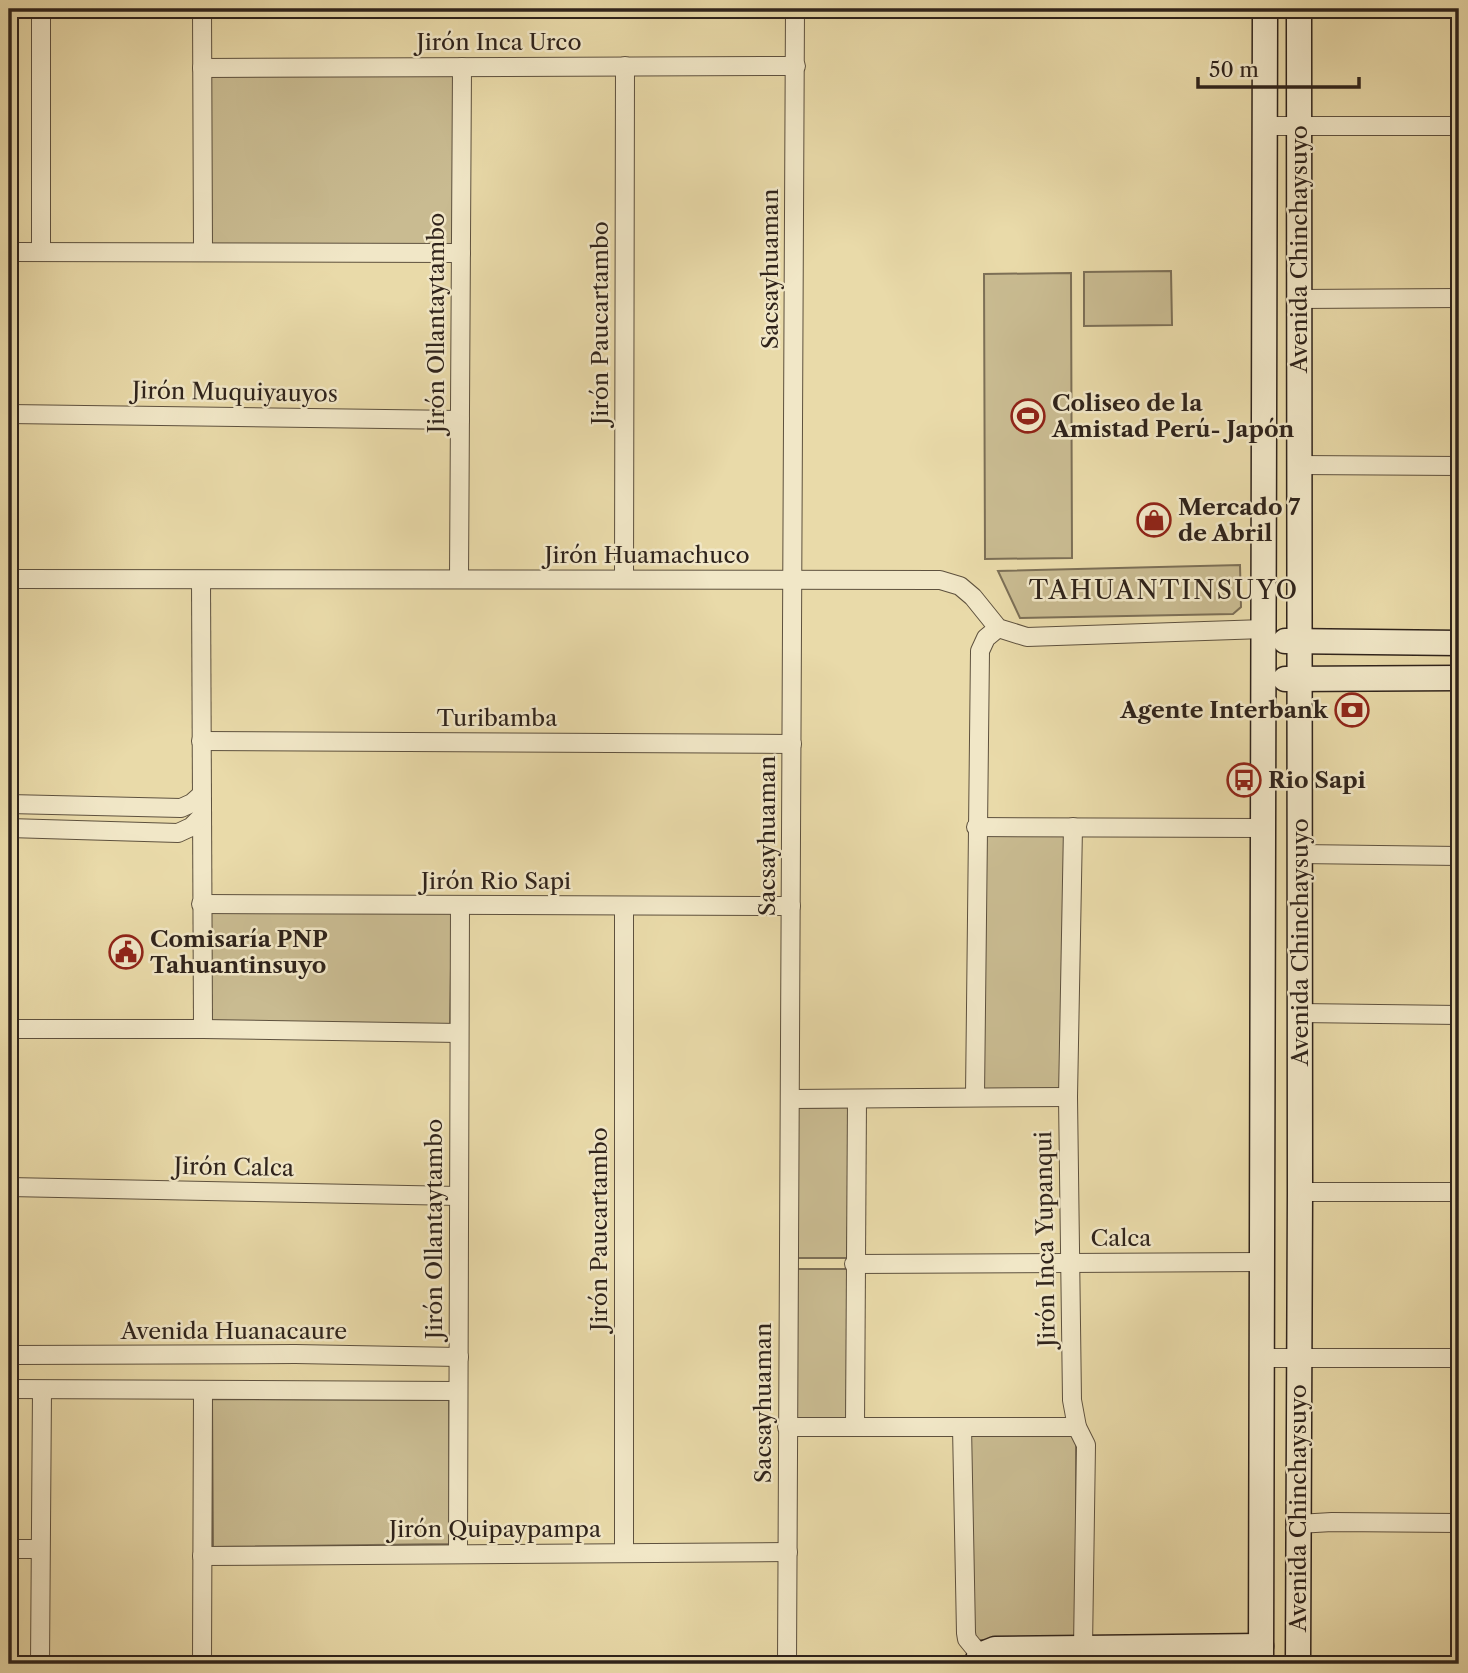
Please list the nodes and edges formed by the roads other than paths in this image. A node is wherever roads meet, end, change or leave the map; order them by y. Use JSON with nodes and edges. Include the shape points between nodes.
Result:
{"nodes":[{"id":1,"x":41,"y":9,"type":"edge"},
{"id":2,"x":202,"y":9,"type":"edge"},
{"id":3,"x":795,"y":9,"type":"edge"},
{"id":4,"x":1265,"y":9,"type":"edge"},
{"id":5,"x":1299,"y":9,"type":"edge"},
{"id":6,"x":625,"y":66,"type":"junction"},
{"id":7,"x":796,"y":66,"type":"junction"},
{"id":8,"x":463,"y":67,"type":"junction"},
{"id":9,"x":202,"y":68,"type":"junction"},
{"id":10,"x":1265,"y":126,"type":"junction"},
{"id":11,"x":1299,"y":126,"type":"junction"},
{"id":12,"x":1459,"y":126,"type":"edge"},
{"id":13,"x":9,"y":252,"type":"edge"},
{"id":14,"x":41,"y":252,"type":"junction"},
{"id":15,"x":202,"y":253,"type":"junction"},
{"id":16,"x":461,"y":253,"type":"junction"},
{"id":17,"x":1459,"y":298,"type":"edge"},
{"id":18,"x":1299,"y":299,"type":"junction"},
{"id":19,"x":9,"y":414,"type":"edge"},
{"id":20,"x":460,"y":420,"type":"junction"},
{"id":21,"x":1299,"y":465,"type":"junction"},
{"id":22,"x":1459,"y":466,"type":"edge"},
{"id":23,"x":9,"y":579,"type":"edge"},
{"id":24,"x":460,"y":579,"type":"junction"},
{"id":25,"x":624,"y":579,"type":"junction"},
{"id":26,"x":201,"y":580,"type":"junction"},
{"id":27,"x":793,"y":580,"type":"junction"},
{"id":28,"x":998,"y":628,"type":"junction"},
{"id":29,"x":1264,"y":635,"type":"junction"},
{"id":30,"x":1300,"y":641,"type":"junction"},
{"id":31,"x":1459,"y":643,"type":"edge"},
{"id":32,"x":1459,"y":678,"type":"edge"},
{"id":33,"x":1264,"y":679,"type":"junction"},
{"id":34,"x":1300,"y":679,"type":"junction"},
{"id":35,"x":201,"y":741,"type":"junction"},
{"id":36,"x":792,"y":744,"type":"junction"},
{"id":37,"x":201,"y":795,"type":"junction"},
{"id":38,"x":9,"y":804,"type":"edge"},
{"id":39,"x":201,"y":817,"type":"junction"},
{"id":40,"x":1073,"y":827,"type":"junction"},
{"id":41,"x":9,"y":828,"type":"edge"},
{"id":42,"x":976,"y":828,"type":"junction"},
{"id":43,"x":1263,"y":828,"type":"junction"},
{"id":44,"x":1299,"y":854,"type":"junction"},
{"id":45,"x":1459,"y":856,"type":"edge"},
{"id":46,"x":201,"y":904,"type":"junction"},
{"id":47,"x":460,"y":905,"type":"junction"},
{"id":48,"x":624,"y":905,"type":"junction"},
{"id":49,"x":791,"y":906,"type":"junction"},
{"id":50,"x":1300,"y":1013,"type":"junction"},
{"id":51,"x":1459,"y":1015,"type":"edge"},
{"id":52,"x":9,"y":1028,"type":"edge"},
{"id":53,"x":203,"y":1029,"type":"junction"},
{"id":54,"x":459,"y":1033,"type":"junction"},
{"id":55,"x":975,"y":1096,"type":"junction"},
{"id":56,"x":1068,"y":1097,"type":"junction"},
{"id":57,"x":857,"y":1098,"type":"junction"},
{"id":58,"x":790,"y":1099,"type":"junction"},
{"id":59,"x":9,"y":1186,"type":"edge"},
{"id":60,"x":1300,"y":1192,"type":"junction"},
{"id":61,"x":1459,"y":1192,"type":"edge"},
{"id":62,"x":459,"y":1196,"type":"junction"},
{"id":63,"x":1262,"y":1262,"type":"junction"},
{"id":64,"x":1070,"y":1263,"type":"junction"},
{"id":65,"x":854,"y":1264,"type":"junction"},
{"id":66,"x":9,"y":1355,"type":"edge"},
{"id":67,"x":459,"y":1357,"type":"junction"},
{"id":68,"x":1262,"y":1358,"type":"junction"},
{"id":69,"x":1298,"y":1358,"type":"junction"},
{"id":70,"x":1459,"y":1358,"type":"edge"},
{"id":71,"x":9,"y":1389,"type":"edge"},
{"id":72,"x":42,"y":1390,"type":"junction"},
{"id":73,"x":203,"y":1390,"type":"junction"},
{"id":74,"x":458,"y":1391,"type":"junction"},
{"id":75,"x":787,"y":1427,"type":"junction"},
{"id":76,"x":855,"y":1427,"type":"junction"},
{"id":77,"x":962,"y":1427,"type":"junction"},
{"id":78,"x":1077,"y":1427,"type":"junction"},
{"id":79,"x":1459,"y":1523,"type":"edge"},
{"id":80,"x":1298,"y":1524,"type":"junction"},
{"id":81,"x":9,"y":1549,"type":"edge"},
{"id":82,"x":40,"y":1549,"type":"junction"},
{"id":83,"x":788,"y":1552,"type":"junction"},
{"id":84,"x":624,"y":1553,"type":"junction"},
{"id":85,"x":458,"y":1554,"type":"junction"},
{"id":86,"x":202,"y":1556,"type":"junction"},
{"id":87,"x":1083,"y":1648,"type":"junction"},
{"id":88,"x":1261,"y":1655,"type":"edge"},
{"id":89,"x":978,"y":1660,"type":"edge"},
{"id":90,"x":40,"y":1664,"type":"edge"},
{"id":91,"x":202,"y":1664,"type":"edge"},
{"id":92,"x":787,"y":1664,"type":"edge"},
{"id":93,"x":1298,"y":1664,"type":"edge"}],
"edges":[{"from":1,"to":14,"type":"street"},
{"from":2,"to":9,"type":"street"},
{"from":3,"to":7,"type":"street","name":"Sacsayhuaman"},
{"from":4,"to":10,"type":"main road","name":"Avenida Chinchaysuyo"},
{"from":5,"to":11,"type":"main road","name":"Avenida Chinchaysuyo"},
{"from":6,"to":7,"type":"street","name":"Jirón Inca Urco"},
{"from":6,"to":8,"type":"street","name":"Jirón Inca Urco"},
{"from":6,"to":25,"type":"street","name":"Jirón Paucartambo"},
{"from":7,"to":27,"type":"street","name":"Sacsayhuaman"},
{"from":8,"to":9,"type":"street","name":"Jirón Inca Urco"},
{"from":8,"to":16,"type":"street","name":"Jirón Ollantaytambo"},
{"from":9,"to":15,"type":"street"},
{"from":10,"to":11,"type":"street"},
{"from":10,"to":29,"type":"main road","name":"Avenida Chinchaysuyo"},
{"from":11,"to":12,"type":"street"},
{"from":11,"to":18,"type":"main road","name":"Avenida Chinchaysuyo"},
{"from":13,"to":14,"type":"street"},
{"from":14,"to":15,"type":"street"},
{"from":15,"to":16,"type":"street"},
{"from":16,"to":20,"type":"street","name":"Jirón Ollantaytambo"},
{"from":17,"to":18,"type":"street"},
{"from":18,"to":21,"type":"main road","name":"Avenida Chinchaysuyo"},
{"from":19,"to":20,"type":"street","name":"Jirón Muquiyauyos"},
{"from":20,"to":24,"type":"street","name":"Jirón Ollantaytambo"},
{"from":21,"to":22,"type":"street"},
{"from":21,"to":30,"type":"main road","name":"Avenida Chinchaysuyo"},
{"from":23,"to":26,"type":"street","name":"Jirón Huamachuco"},
{"from":24,"to":25,"type":"street","name":"Jirón Huamachuco"},
{"from":24,"to":26,"type":"street","name":"Jirón Huamachuco"},
{"from":25,"to":27,"type":"street","name":"Jirón Huamachuco"},
{"from":26,"to":35,"type":"street"},
{"from":27,"to":28,"type":"street","name":"Jirón Huamachuco","via":[[940,580],[960,586]]},
{"from":27,"to":36,"type":"street","name":"Sacsayhuaman"},
{"from":28,"to":29,"type":"street","via":[[1027,637]]},
{"from":28,"to":42,"type":"street","via":[[980,651]]},
{"from":29,"to":30,"type":"main road"},
{"from":29,"to":33,"type":"main road","name":"Avenida Chinchaysuyo"},
{"from":30,"to":31,"type":"main road"},
{"from":30,"to":34,"type":"main road","name":"Avenida Chinchaysuyo"},
{"from":32,"to":34,"type":"main road"},
{"from":33,"to":34,"type":"main road"},
{"from":33,"to":43,"type":"main road","name":"Avenida Chinchaysuyo"},
{"from":34,"to":44,"type":"main road","name":"Avenida Chinchaysuyo"},
{"from":35,"to":36,"type":"street","name":"Turibamba"},
{"from":35,"to":37,"type":"street"},
{"from":36,"to":49,"type":"street","name":"Sacsayhuaman"},
{"from":37,"to":38,"type":"street","via":[[181,808]]},
{"from":37,"to":39,"type":"street"},
{"from":39,"to":41,"type":"street","via":[[178,833]]},
{"from":39,"to":46,"type":"street"},
{"from":40,"to":42,"type":"street"},
{"from":40,"to":43,"type":"street"},
{"from":40,"to":56,"type":"street","name":"Jirón Inca Yupanqui"},
{"from":42,"to":55,"type":"street"},
{"from":43,"to":63,"type":"main road","name":"Avenida Chinchaysuyo"},
{"from":44,"to":45,"type":"street"},
{"from":44,"to":50,"type":"main road","name":"Avenida Chinchaysuyo"},
{"from":46,"to":47,"type":"street","name":"Jirón Rio Sapi"},
{"from":46,"to":53,"type":"street"},
{"from":47,"to":48,"type":"street","name":"Jirón Rio Sapi"},
{"from":47,"to":54,"type":"street","name":"Jirón Ollantaytambo"},
{"from":48,"to":49,"type":"street","name":"Jirón Rio Sapi"},
{"from":48,"to":84,"type":"street","name":"Jirón Paucartambo"},
{"from":49,"to":58,"type":"street","name":"Sacsayhuaman"},
{"from":50,"to":51,"type":"street"},
{"from":50,"to":60,"type":"main road","name":"Avenida Chinchaysuyo"},
{"from":52,"to":53,"type":"street"},
{"from":53,"to":54,"type":"street"},
{"from":54,"to":62,"type":"street","name":"Jirón Ollantaytambo"},
{"from":55,"to":56,"type":"street"},
{"from":55,"to":57,"type":"street"},
{"from":56,"to":64,"type":"street","name":"Jirón Inca Yupanqui"},
{"from":57,"to":58,"type":"street"},
{"from":57,"to":65,"type":"street"},
{"from":58,"to":75,"type":"street","name":"Sacsayhuaman"},
{"from":59,"to":62,"type":"street","name":"Jirón Calca"},
{"from":60,"to":61,"type":"street"},
{"from":60,"to":69,"type":"main road","name":"Avenida Chinchaysuyo"},
{"from":62,"to":67,"type":"street","name":"Jirón Ollantaytambo"},
{"from":63,"to":64,"type":"street","name":"Calca"},
{"from":63,"to":68,"type":"main road","name":"Avenida Chinchaysuyo"},
{"from":64,"to":65,"type":"street","name":"Calca"},
{"from":64,"to":78,"type":"street","name":"Jirón Inca Yupanqui","via":[[1072,1400]]},
{"from":65,"to":76,"type":"street"},
{"from":66,"to":67,"type":"street","name":"Avenida Huanacaure"},
{"from":67,"to":74,"type":"street","name":"Jirón Ollantaytambo"},
{"from":68,"to":69,"type":"street"},
{"from":68,"to":88,"type":"main road","name":"Avenida Chinchaysuyo"},
{"from":69,"to":70,"type":"street"},
{"from":69,"to":80,"type":"main road","name":"Avenida Chinchaysuyo"},
{"from":71,"to":72,"type":"street"},
{"from":72,"to":73,"type":"street"},
{"from":72,"to":82,"type":"street"},
{"from":73,"to":74,"type":"street"},
{"from":73,"to":86,"type":"street"},
{"from":74,"to":85,"type":"street","name":"Jirón Ollantaytambo"},
{"from":75,"to":76,"type":"street"},
{"from":75,"to":83,"type":"street","name":"Sacsayhuaman"},
{"from":76,"to":77,"type":"street"},
{"from":77,"to":78,"type":"street"},
{"from":77,"to":89,"type":"street","via":[[966,1633]]},
{"from":78,"to":87,"type":"street","name":"Jirón Inca Yupanqui","via":[[1086,1444]]},
{"from":79,"to":80,"type":"street"},
{"from":80,"to":93,"type":"main road","name":"Avenida Chinchaysuyo"},
{"from":81,"to":82,"type":"street"},
{"from":82,"to":90,"type":"street"},
{"from":83,"to":84,"type":"street","name":"Jirón Quipaypampa"},
{"from":83,"to":92,"type":"street","name":"Sacsayhuaman"},
{"from":84,"to":85,"type":"street","name":"Jirón Quipaypampa"},
{"from":85,"to":86,"type":"street","name":"Jirón Quipaypampa"},
{"from":86,"to":91,"type":"street"},
{"from":87,"to":88,"type":"main road"},
{"from":87,"to":89,"type":"main road","via":[[995,1649]]}]}
